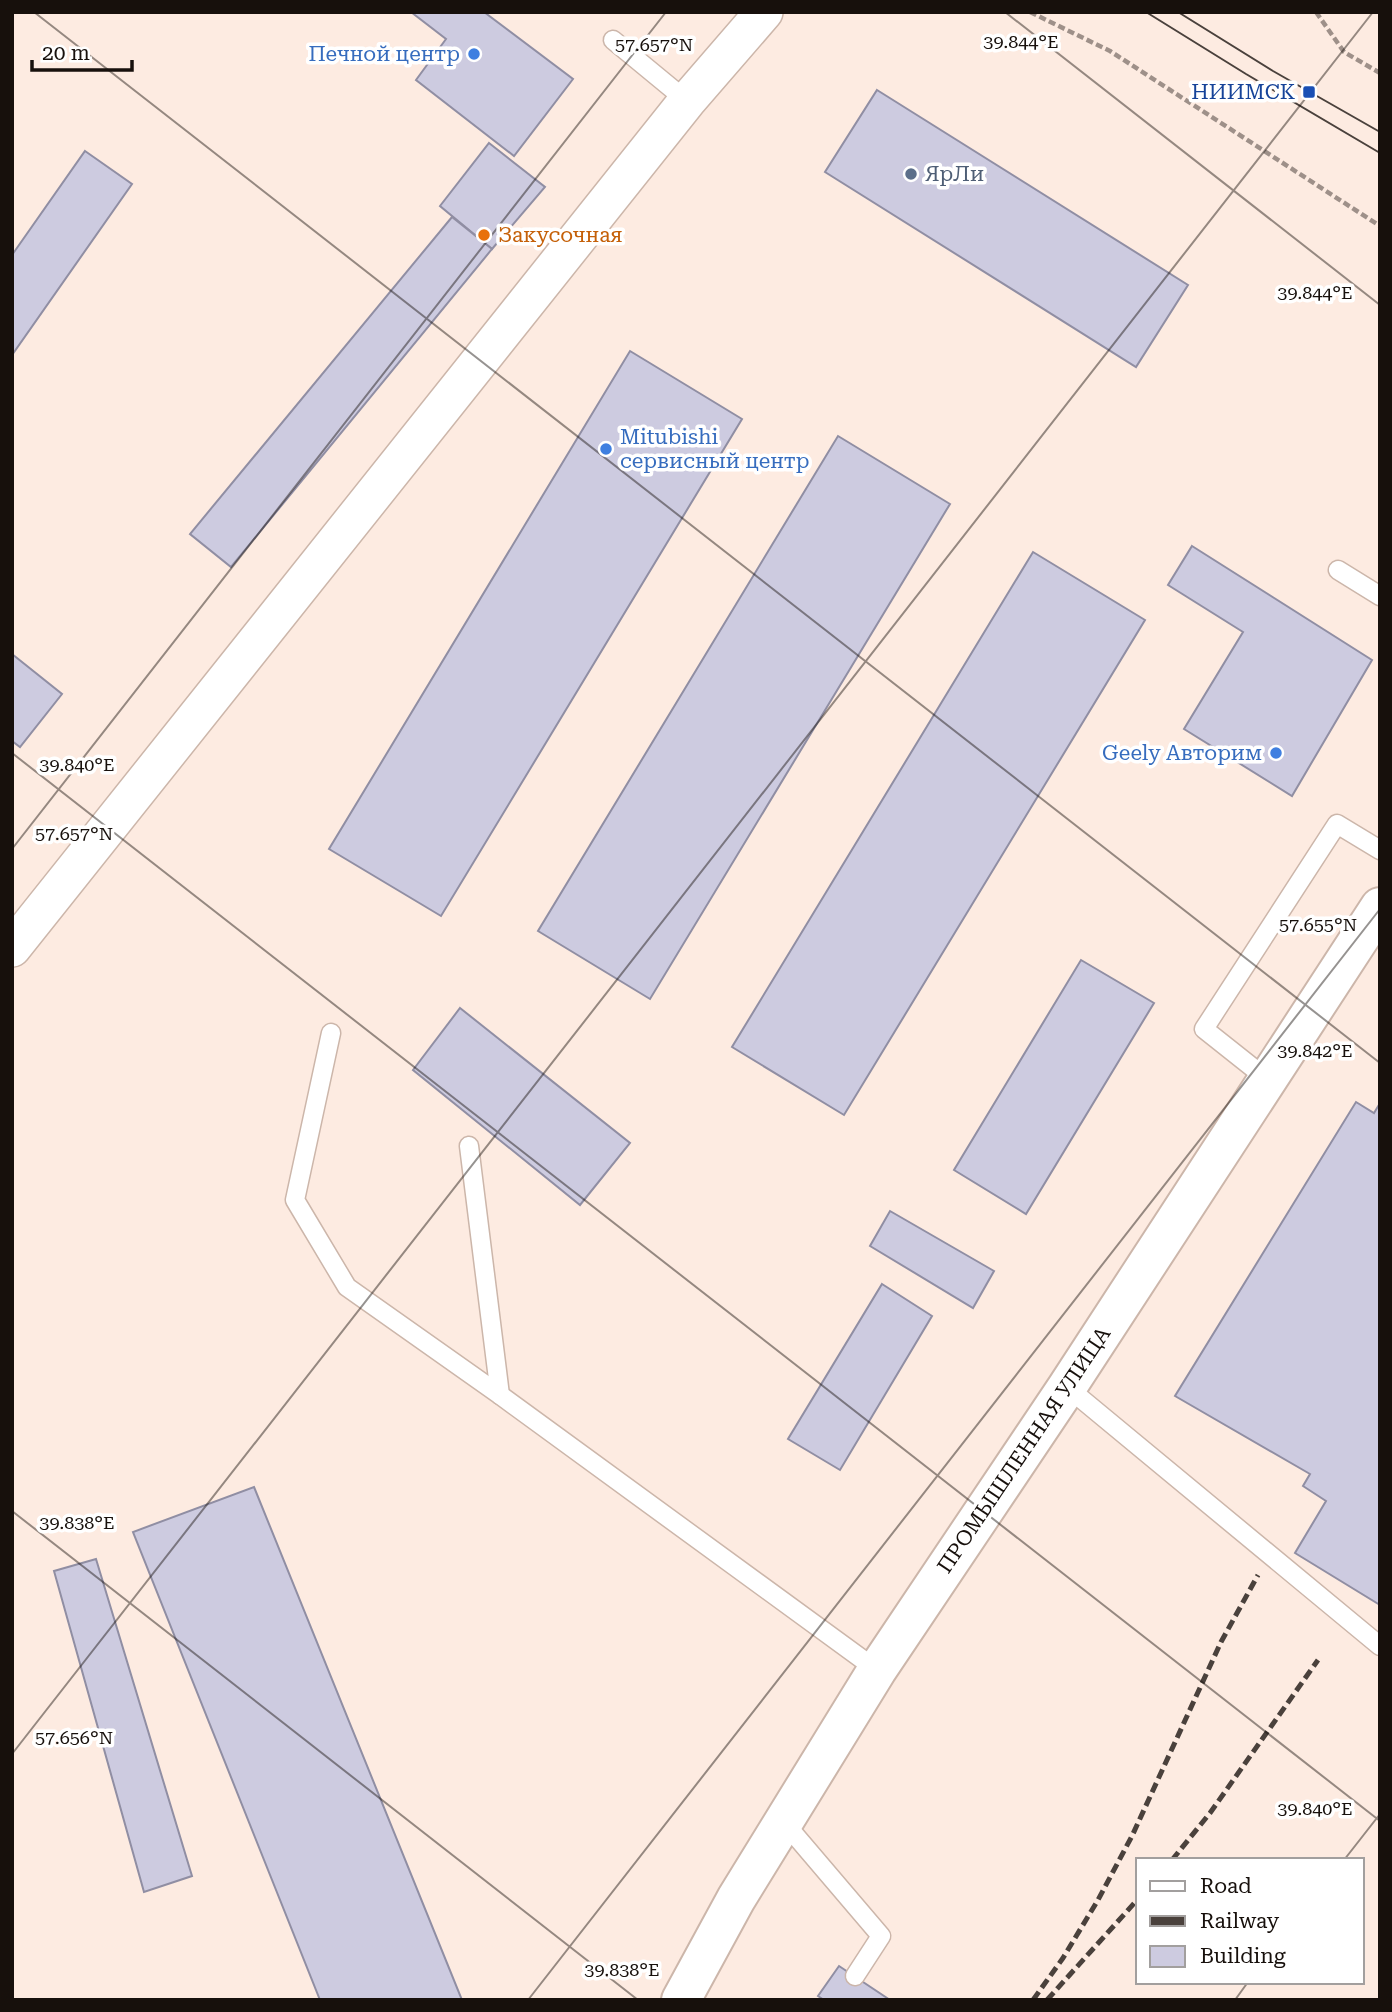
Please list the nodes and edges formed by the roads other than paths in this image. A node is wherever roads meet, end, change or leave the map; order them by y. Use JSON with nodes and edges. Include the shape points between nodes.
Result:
{"nodes":[{"id":1,"x":764,"y":12,"type":"edge"},
{"id":2,"x":613,"y":40,"type":"dead end"},
{"id":3,"x":687,"y":101,"type":"junction"},
{"id":4,"x":1338,"y":570,"type":"dead end"},
{"id":5,"x":1380,"y":596,"type":"edge"},
{"id":6,"x":1380,"y":850,"type":"edge"},
{"id":7,"x":1380,"y":907,"type":"edge"},
{"id":8,"x":12,"y":948,"type":"edge"},
{"id":9,"x":331,"y":1033,"type":"dead end"},
{"id":10,"x":1267,"y":1079,"type":"junction"},
{"id":11,"x":469,"y":1146,"type":"dead end"},
{"id":12,"x":1067,"y":1387,"type":"junction"},
{"id":13,"x":500,"y":1395,"type":"junction"},
{"id":14,"x":1380,"y":1646,"type":"edge"},
{"id":15,"x":877,"y":1670,"type":"junction"},
{"id":16,"x":783,"y":1821,"type":"junction"},
{"id":17,"x":855,"y":1976,"type":"dead end"},
{"id":18,"x":681,"y":2000,"type":"edge"}],
"edges":[{"from":1,"to":3,"type":"street"},
{"from":2,"to":3,"type":"lane"},
{"from":3,"to":8,"type":"street"},
{"from":4,"to":5,"type":"lane"},
{"from":6,"to":10,"type":"lane","via":[[1338,824],[1204,1029]]},
{"from":7,"to":10,"type":"street","name":"ПРОМЫШЛЕННАЯ УЛИЦА"},
{"from":9,"to":13,"type":"lane","via":[[295,1200],[347,1287]]},
{"from":10,"to":12,"type":"street","name":"ПРОМЫШЛЕННАЯ УЛИЦА"},
{"from":11,"to":13,"type":"lane"},
{"from":12,"to":14,"type":"lane"},
{"from":12,"to":15,"type":"street","name":"ПРОМЫШЛЕННАЯ УЛИЦА"},
{"from":13,"to":15,"type":"lane"},
{"from":15,"to":16,"type":"street","name":"ПРОМЫШЛЕННАЯ УЛИЦА"},
{"from":16,"to":17,"type":"lane","via":[[881,1936]]},
{"from":16,"to":18,"type":"street","name":"ПРОМЫШЛЕННАЯ УЛИЦА"}]}
